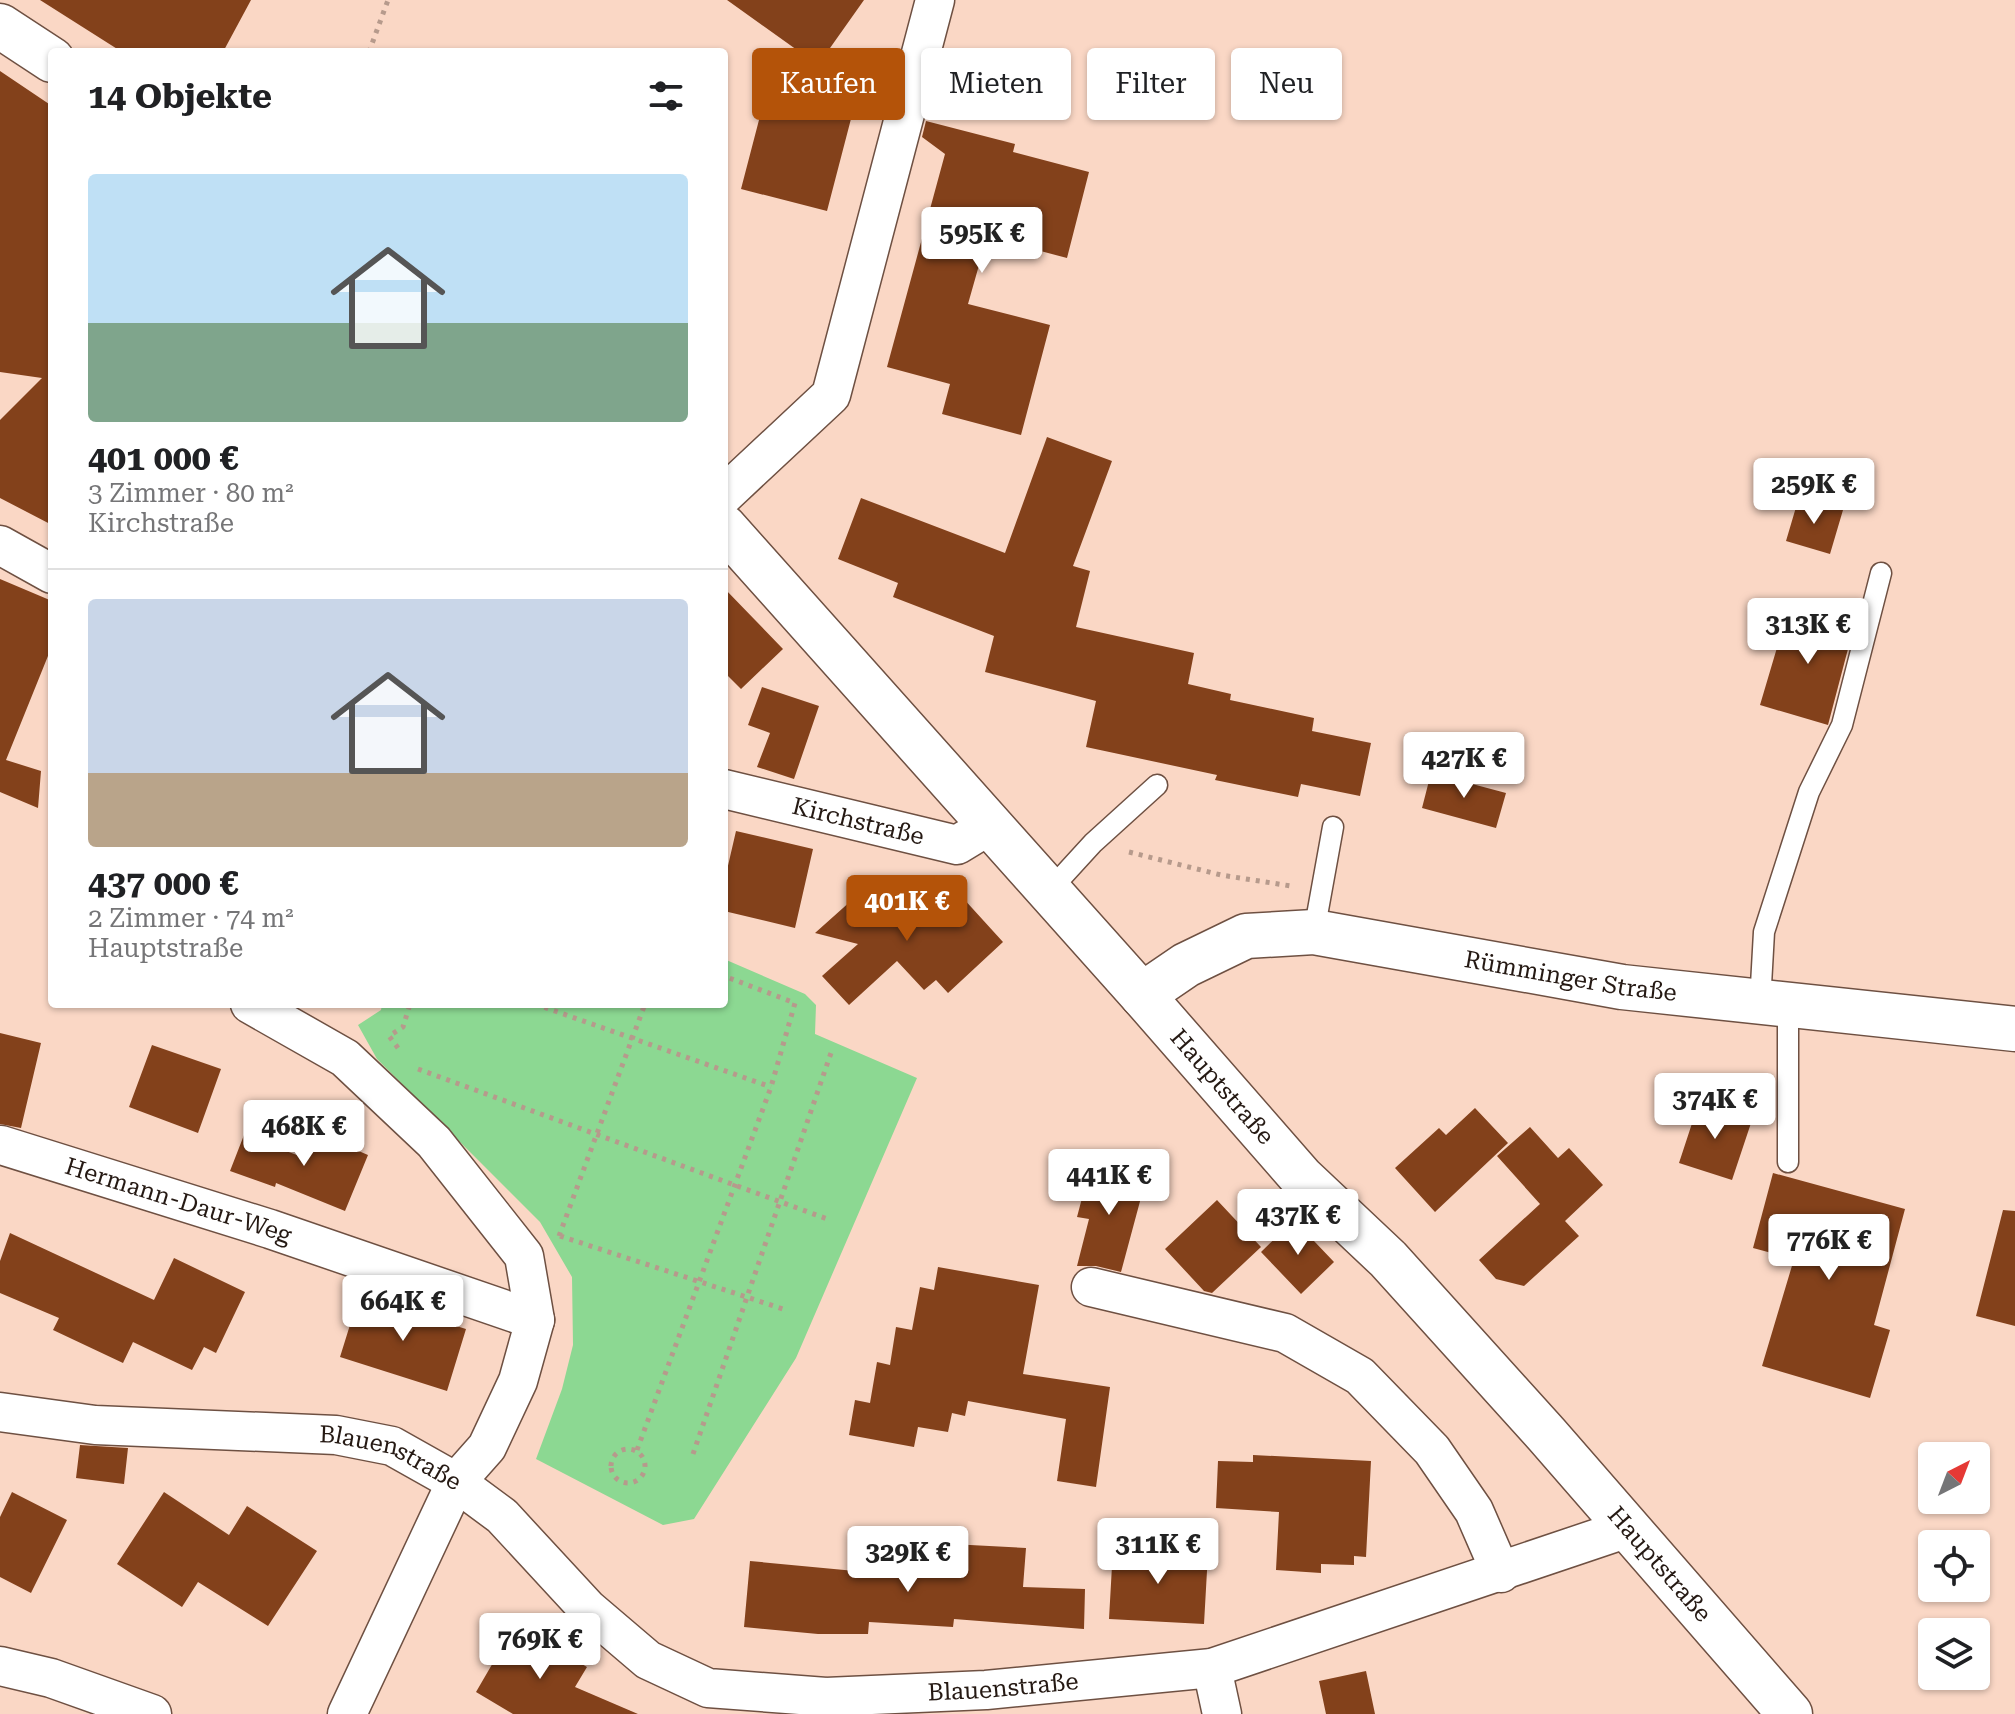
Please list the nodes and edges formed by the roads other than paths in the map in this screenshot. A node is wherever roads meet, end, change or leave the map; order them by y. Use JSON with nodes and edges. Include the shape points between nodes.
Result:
{"nodes":[{"id":1,"x":935,"y":0,"type":"edge"},
{"id":2,"x":0,"y":26,"type":"edge"},
{"id":3,"x":48,"y":57,"type":"edge"},
{"id":4,"x":728,"y":491,"type":"edge"},
{"id":5,"x":728,"y":531,"type":"edge"},
{"id":6,"x":0,"y":545,"type":"edge"},
{"id":7,"x":48,"y":572,"type":"edge"},
{"id":8,"x":1881,"y":573,"type":"dead end"},
{"id":9,"x":1157,"y":785,"type":"dead end"},
{"id":10,"x":728,"y":790,"type":"edge"},
{"id":11,"x":990,"y":825,"type":"junction"},
{"id":12,"x":1333,"y":827,"type":"dead end"},
{"id":13,"x":1050,"y":890,"type":"junction"},
{"id":14,"x":1314,"y":932,"type":"junction"},
{"id":15,"x":1142,"y":995,"type":"junction"},
{"id":16,"x":1774,"y":1004,"type":"junction"},
{"id":17,"x":257,"y":1008,"type":"edge"},
{"id":18,"x":2015,"y":1029,"type":"edge"},
{"id":19,"x":1,"y":1145,"type":"edge"},
{"id":20,"x":1788,"y":1162,"type":"dead end"},
{"id":21,"x":1091,"y":1287,"type":"dead end"},
{"id":22,"x":535,"y":1320,"type":"junction"},
{"id":23,"x":0,"y":1412,"type":"edge"},
{"id":24,"x":456,"y":1482,"type":"junction"},
{"id":25,"x":1628,"y":1528,"type":"junction"},
{"id":26,"x":1501,"y":1573,"type":"junction"},
{"id":27,"x":0,"y":1666,"type":"edge"},
{"id":28,"x":1212,"y":1668,"type":"junction"},
{"id":29,"x":152,"y":1714,"type":"edge"},
{"id":30,"x":347,"y":1714,"type":"edge"},
{"id":31,"x":1222,"y":1714,"type":"edge"},
{"id":32,"x":1790,"y":1714,"type":"edge"}],
"edges":[{"from":1,"to":4,"type":"street","via":[[831,395]]},
{"from":2,"to":3,"type":"main road"},
{"from":5,"to":11,"type":"main road","name":"Hauptstraße"},
{"from":6,"to":7,"type":"street"},
{"from":8,"to":16,"type":"lane","via":[[1842,725],[1809,792],[1764,932]]},
{"from":9,"to":13,"type":"lane"},
{"from":10,"to":11,"type":"street","name":"Kirchstraße","via":[[957,845]]},
{"from":11,"to":13,"type":"main road","name":"Hauptstraße"},
{"from":12,"to":14,"type":"lane"},
{"from":13,"to":15,"type":"main road","name":"Hauptstraße"},
{"from":14,"to":15,"type":"main road","name":"Rümminger Straße","via":[[1246,936],[1186,965]]},
{"from":14,"to":16,"type":"main road","name":"Rümminger Straße","via":[[1622,987]]},
{"from":15,"to":25,"type":"main road","name":"Hauptstraße","via":[[1301,1177],[1388,1259]]},
{"from":16,"to":18,"type":"main road","name":"Rümminger Straße"},
{"from":16,"to":20,"type":"lane"},
{"from":17,"to":22,"type":"street","via":[[345,1058],[434,1142],[524,1256]]},
{"from":19,"to":22,"type":"street","name":"Hermann-Daur-Weg"},
{"from":21,"to":26,"type":"street","via":[[1285,1333],[1360,1376],[1432,1450],[1474,1511]]},
{"from":22,"to":24,"type":"street","via":[[518,1381],[487,1447]]},
{"from":23,"to":24,"type":"street","name":"Blauenstraße","via":[[95,1425],[336,1435],[392,1446]]},
{"from":24,"to":28,"type":"street","name":"Blauenstraße","via":[[502,1516],[587,1608],[648,1660],[708,1688],[826,1697],[986,1690]]},
{"from":24,"to":30,"type":"street"},
{"from":25,"to":26,"type":"street","name":"Blauenstraße"},
{"from":25,"to":32,"type":"main road","name":"Hauptstraße"},
{"from":26,"to":28,"type":"street","name":"Blauenstraße"},
{"from":27,"to":29,"type":"street"},
{"from":28,"to":31,"type":"street"}]}
